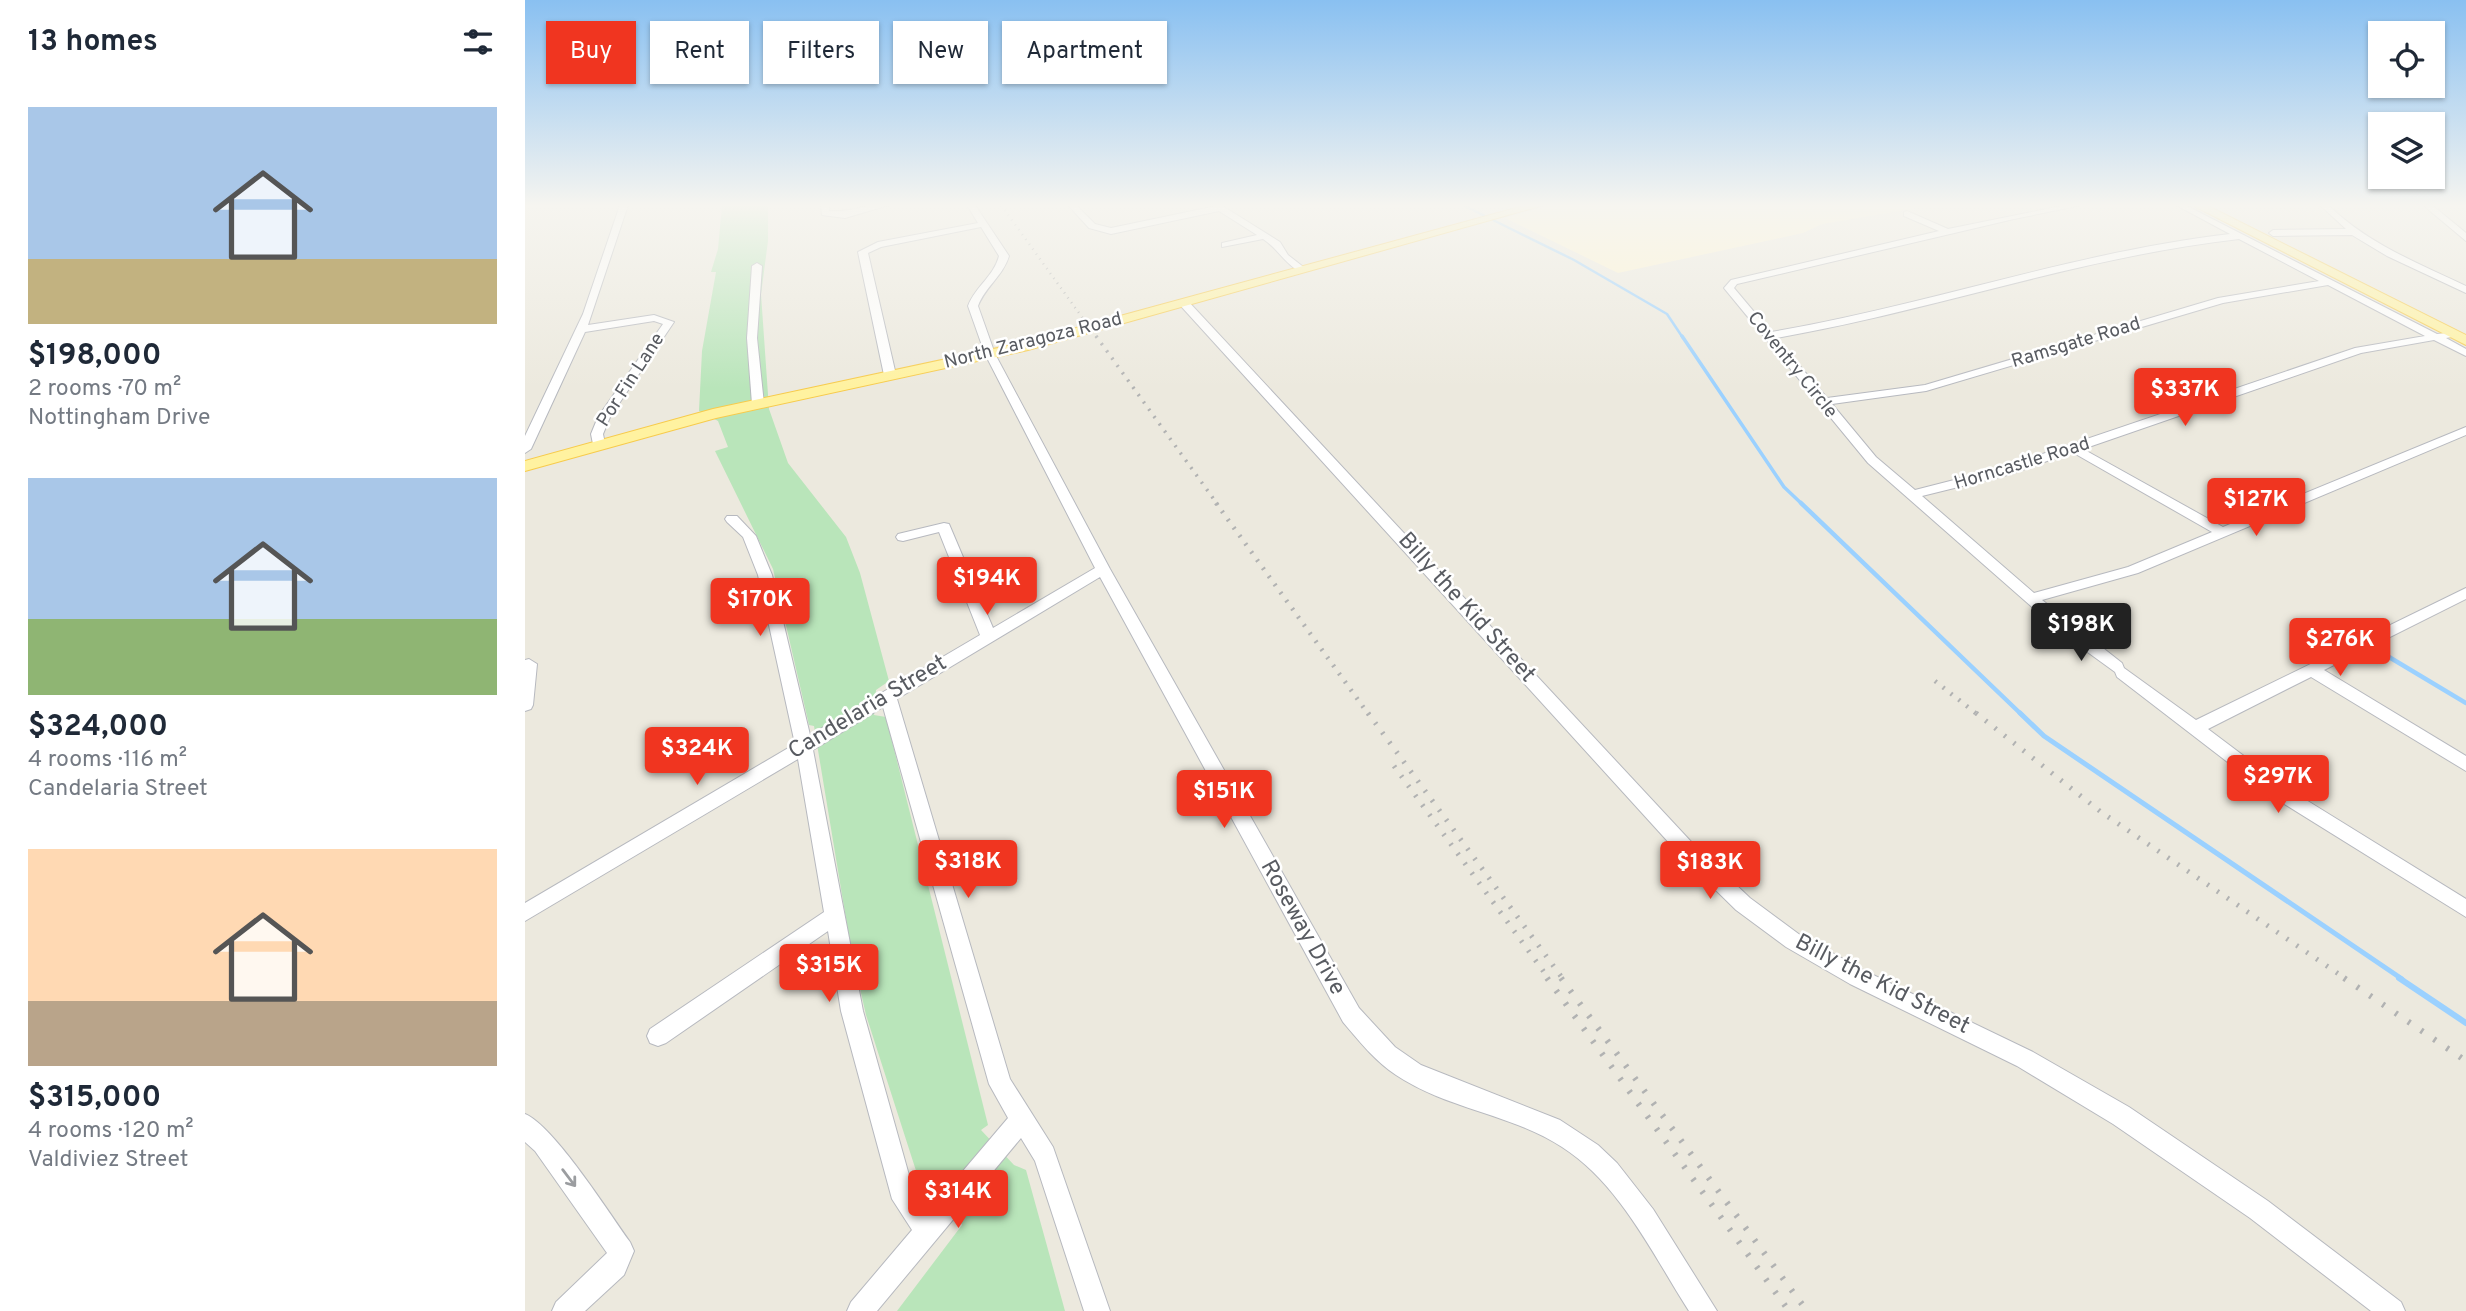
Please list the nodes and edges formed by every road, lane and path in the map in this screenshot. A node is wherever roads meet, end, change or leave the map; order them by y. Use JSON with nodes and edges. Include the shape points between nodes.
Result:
{"nodes":[{"id":1,"x":603,"y":266,"type":"edge"},
{"id":2,"x":757,"y":266,"type":"dead end"},
{"id":3,"x":866,"y":266,"type":"edge"},
{"id":4,"x":1001,"y":266,"type":"edge"},
{"id":5,"x":1296,"y":266,"type":"edge"},
{"id":6,"x":1311,"y":266,"type":"edge"},
{"id":7,"x":1799,"y":266,"type":"edge"},
{"id":8,"x":2066,"y":266,"type":"edge"},
{"id":9,"x":2299,"y":266,"type":"edge"},
{"id":10,"x":2324,"y":266,"type":"edge"},
{"id":11,"x":2335,"y":266,"type":"edge"},
{"id":12,"x":2416,"y":266,"type":"edge"},
{"id":13,"x":1301,"y":269,"type":"junction"},
{"id":14,"x":2330,"y":282,"type":"junction"},
{"id":15,"x":2466,"y":290,"type":"edge"},
{"id":16,"x":1183,"y":302,"type":"junction"},
{"id":17,"x":582,"y":328,"type":"junction"},
{"id":18,"x":2459,"y":332,"type":"edge"},
{"id":19,"x":1767,"y":336,"type":"junction"},
{"id":20,"x":2436,"y":337,"type":"junction"},
{"id":21,"x":2466,"y":341,"type":"edge"},
{"id":22,"x":2466,"y":353,"type":"edge"},
{"id":23,"x":990,"y":354,"type":"junction"},
{"id":24,"x":890,"y":375,"type":"junction"},
{"id":25,"x":1822,"y":402,"type":"junction"},
{"id":26,"x":758,"y":404,"type":"junction"},
{"id":27,"x":2466,"y":431,"type":"edge"},
{"id":28,"x":599,"y":444,"type":"junction"},
{"id":29,"x":525,"y":449,"type":"edge"},
{"id":30,"x":2075,"y":449,"type":"junction"},
{"id":31,"x":525,"y":466,"type":"edge"},
{"id":32,"x":1912,"y":495,"type":"junction"},
{"id":33,"x":732,"y":519,"type":"dead end"},
{"id":34,"x":2223,"y":533,"type":"junction"},
{"id":35,"x":903,"y":537,"type":"dead end"},
{"id":36,"x":1103,"y":569,"type":"junction"},
{"id":37,"x":2466,"y":593,"type":"edge"},
{"id":38,"x":2031,"y":598,"type":"junction"},
{"id":39,"x":989,"y":637,"type":"junction"},
{"id":40,"x":529,"y":664,"type":"dead end"},
{"id":41,"x":2313,"y":671,"type":"junction"},
{"id":42,"x":888,"y":695,"type":"junction"},
{"id":43,"x":525,"y":705,"type":"edge"},
{"id":44,"x":2197,"y":727,"type":"junction"},
{"id":45,"x":802,"y":747,"type":"junction"},
{"id":46,"x":2466,"y":764,"type":"edge"},
{"id":47,"x":2466,"y":909,"type":"edge"},
{"id":48,"x":525,"y":913,"type":"edge"},
{"id":49,"x":834,"y":916,"type":"junction"},
{"id":50,"x":658,"y":1036,"type":"dead end"},
{"id":51,"x":1022,"y":1119,"type":"junction"},
{"id":52,"x":525,"y":1126,"type":"edge"},
{"id":53,"x":928,"y":1230,"type":"junction"},
{"id":54,"x":565,"y":1311,"type":"edge"},
{"id":55,"x":860,"y":1311,"type":"edge"},
{"id":56,"x":1097,"y":1311,"type":"edge"},
{"id":57,"x":1704,"y":1311,"type":"edge"},
{"id":58,"x":2392,"y":1311,"type":"edge"}],
"edges":[{"from":1,"to":17,"type":"street"},
{"from":2,"to":26,"type":"street","via":[[752,338]]},
{"from":3,"to":24,"type":"street"},
{"from":4,"to":23,"type":"street","name":"Roseway Drive","via":[[973,306]]},
{"from":5,"to":13,"type":"street"},
{"from":6,"to":13,"type":"main road","name":"North Zaragoza Road"},
{"from":7,"to":19,"type":"street","name":"Coventry Circle","via":[[1733,282],[1730,290]]},
{"from":8,"to":19,"type":"street","via":[[1852,322]]},
{"from":9,"to":14,"type":"street"},
{"from":10,"to":18,"type":"main road"},
{"from":11,"to":18,"type":"main road"},
{"from":12,"to":15,"type":"street"},
{"from":13,"to":16,"type":"main road","name":"North Zaragoza Road"},
{"from":14,"to":20,"type":"street"},
{"from":14,"to":25,"type":"street","name":"Ramsgate Road","via":[[2222,300],[1926,388]]},
{"from":16,"to":23,"type":"main road","name":"North Zaragoza Road"},
{"from":16,"to":58,"type":"street","name":"Billy the Kid Street","via":[[1738,900],[1811,952],[2025,1059],[2158,1139]]},
{"from":17,"to":28,"type":"street","name":"Por Fin Lane","via":[[654,318],[669,322],[604,417],[597,434]]},
{"from":17,"to":29,"type":"street"},
{"from":18,"to":20,"type":"street","name":"Horncastle Road"},
{"from":18,"to":21,"type":"main road"},
{"from":19,"to":25,"type":"street","name":"Coventry Circle"},
{"from":20,"to":22,"type":"street"},
{"from":20,"to":30,"type":"street","name":"Horncastle Road","via":[[2341,356]]},
{"from":23,"to":24,"type":"main road","name":"North Zaragoza Road"},
{"from":23,"to":36,"type":"street","name":"Roseway Drive"},
{"from":24,"to":26,"type":"main road","name":"North Zaragoza Road"},
{"from":25,"to":32,"type":"street","name":"Coventry Circle","via":[[1872,460]]},
{"from":26,"to":28,"type":"main road","name":"North Zaragoza Road"},
{"from":27,"to":34,"type":"street"},
{"from":28,"to":31,"type":"main road","name":"North Zaragoza Road"},
{"from":30,"to":32,"type":"street","name":"Horncastle Road"},
{"from":30,"to":34,"type":"street"},
{"from":32,"to":38,"type":"street","name":"Coventry Circle"},
{"from":33,"to":45,"type":"street","via":[[749,536],[765,575]]},
{"from":34,"to":38,"type":"street","via":[[2133,570]]},
{"from":35,"to":39,"type":"street","via":[[944,527]]},
{"from":36,"to":39,"type":"street","name":"Candelaria Street"},
{"from":36,"to":57,"type":"street","name":"Roseway Drive","via":[[1351,1016],[1378,1047],[1411,1072],[1531,1119],[1571,1139],[1596,1159]]},
{"from":37,"to":41,"type":"street"},
{"from":38,"to":44,"type":"street","name":"Coventry Circle"},
{"from":39,"to":42,"type":"street","name":"Candelaria Street"},
{"from":40,"to":43,"type":"street"},
{"from":41,"to":44,"type":"street"},
{"from":41,"to":46,"type":"street"},
{"from":42,"to":45,"type":"street","name":"Candelaria Street"},
{"from":42,"to":51,"type":"street","via":[[1000,1084]]},
{"from":44,"to":47,"type":"street","name":"Coventry Circle","via":[[2279,792]]},
{"from":45,"to":48,"type":"street","name":"Candelaria Street"},
{"from":45,"to":49,"type":"street"},
{"from":49,"to":50,"type":"street"},
{"from":49,"to":53,"type":"street","via":[[852,1011],[904,1199]]},
{"from":51,"to":53,"type":"street"},
{"from":51,"to":56,"type":"street","via":[[1045,1155]]},
{"from":52,"to":54,"type":"street","one_way":true,"via":[[543,1143],[621,1251],[615,1266]]},
{"from":53,"to":55,"type":"street"}]}
